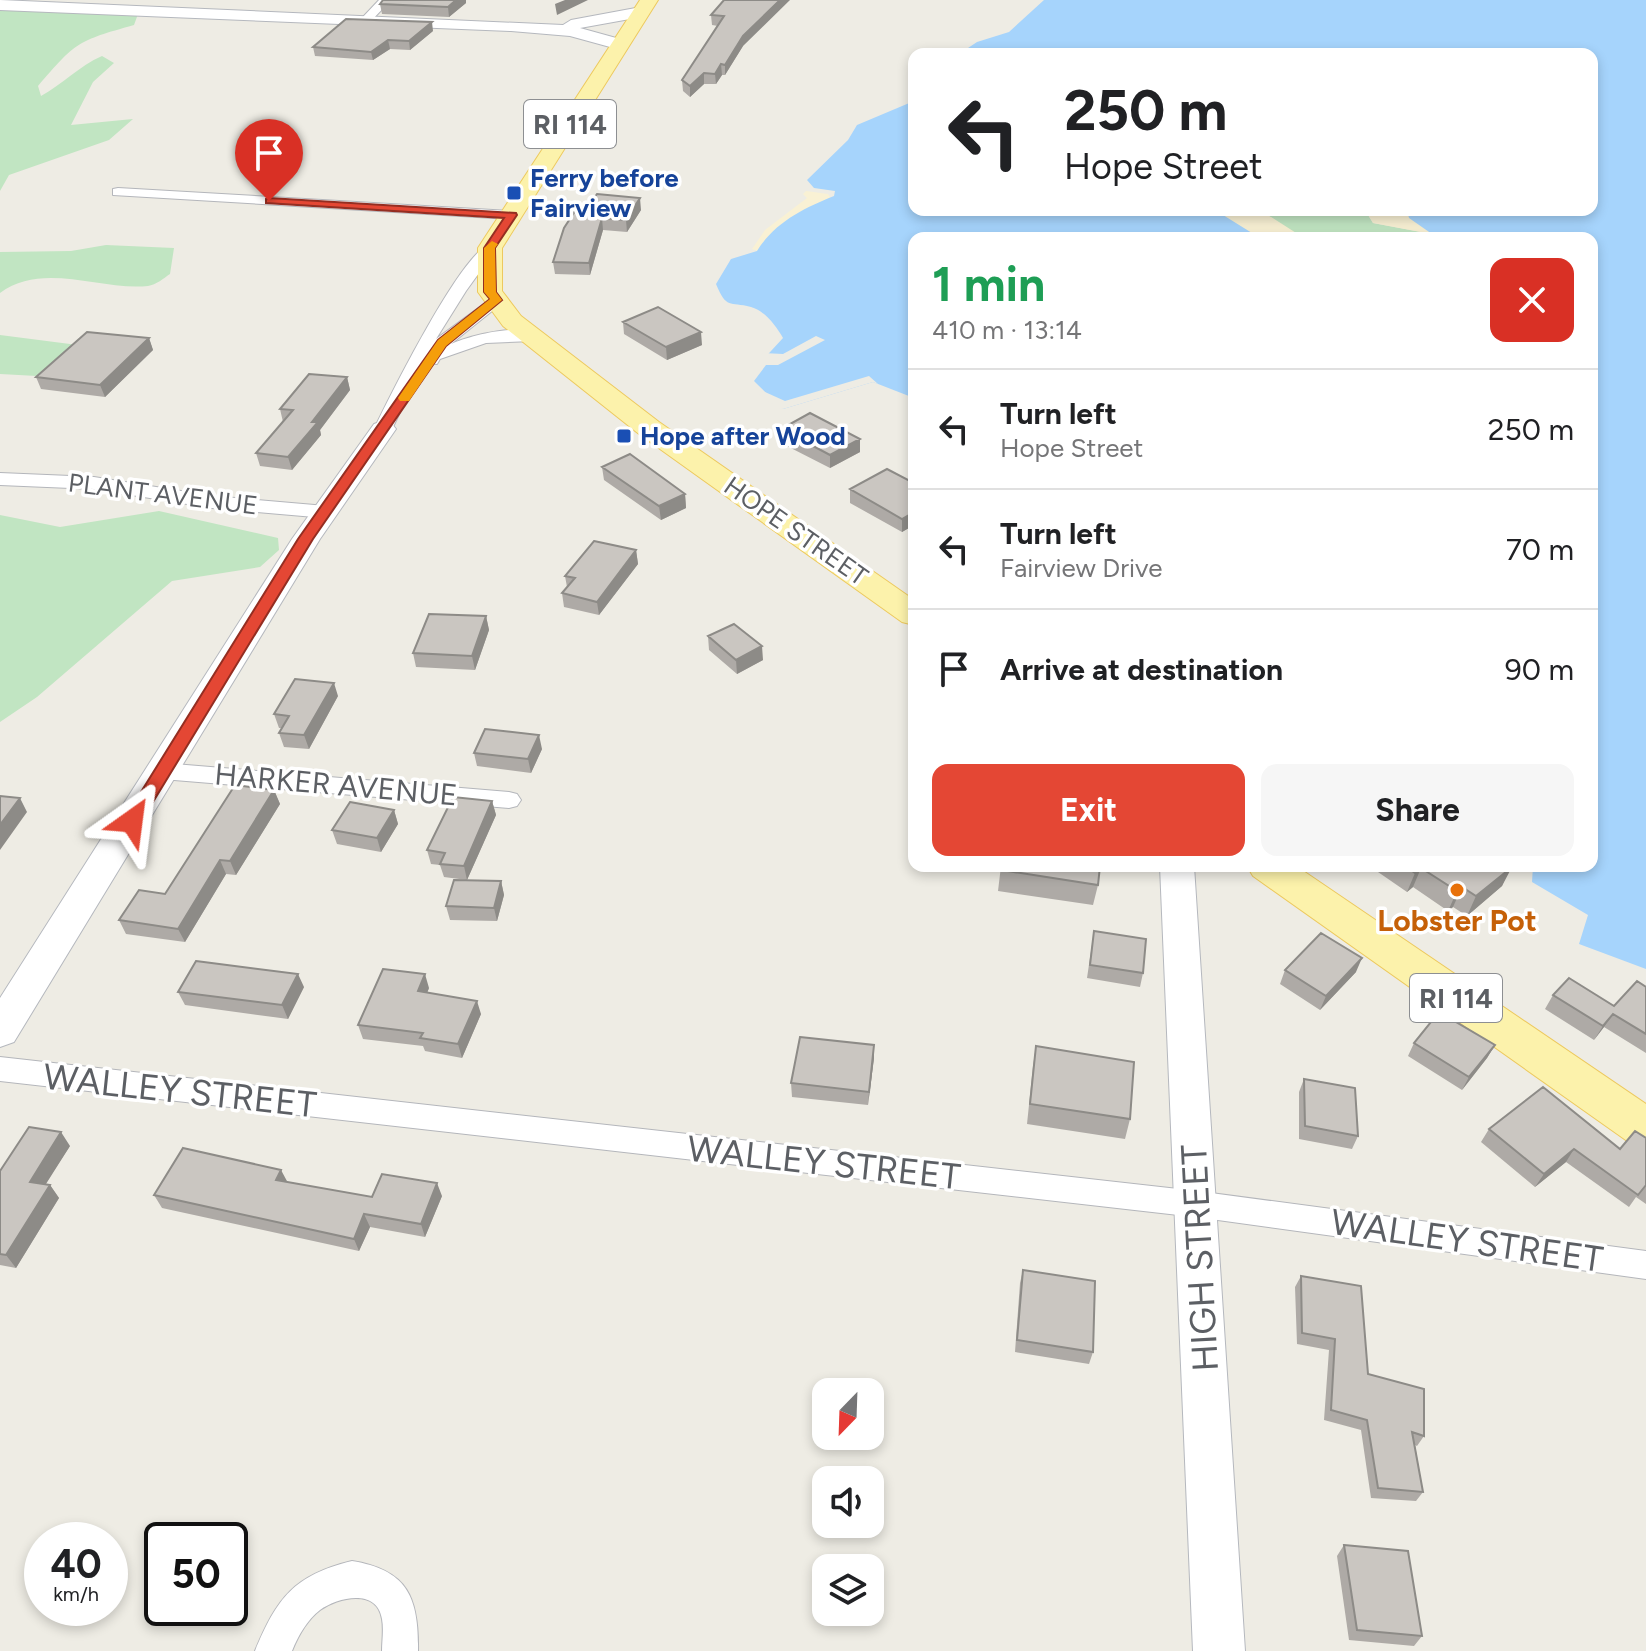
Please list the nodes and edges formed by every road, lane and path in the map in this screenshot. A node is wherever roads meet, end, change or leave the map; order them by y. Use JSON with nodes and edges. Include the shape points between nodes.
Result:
{"nodes":[{"id":1,"x":385,"y":0,"type":"edge"},
{"id":2,"x":0,"y":5,"type":"edge"},
{"id":3,"x":645,"y":6,"type":"edge"},
{"id":4,"x":366,"y":20,"type":"junction"},
{"id":5,"x":511,"y":26,"type":"junction"},
{"id":6,"x":621,"y":45,"type":"junction"},
{"id":7,"x":118,"y":192,"type":"dead end"},
{"id":8,"x":512,"y":215,"type":"junction"},
{"id":9,"x":490,"y":248,"type":"junction"},
{"id":10,"x":495,"y":297,"type":"junction"},
{"id":11,"x":447,"y":309,"type":"junction"},
{"id":12,"x":532,"y":336,"type":"junction"},
{"id":13,"x":430,"y":362,"type":"junction"},
{"id":14,"x":383,"y":429,"type":"junction"},
{"id":15,"x":0,"y":479,"type":"edge"},
{"id":16,"x":326,"y":512,"type":"junction"},
{"id":17,"x":908,"y":611,"type":"edge"},
{"id":18,"x":162,"y":771,"type":"junction"},
{"id":19,"x":509,"y":800,"type":"dead end"},
{"id":20,"x":1177,"y":872,"type":"edge"},
{"id":21,"x":1276,"y":872,"type":"edge"},
{"id":22,"x":0,"y":1031,"type":"edge"},
{"id":23,"x":0,"y":1069,"type":"edge"},
{"id":24,"x":1646,"y":1129,"type":"edge"},
{"id":25,"x":1196,"y":1204,"type":"junction"},
{"id":26,"x":1646,"y":1265,"type":"edge"},
{"id":27,"x":273,"y":1651,"type":"edge"},
{"id":28,"x":400,"y":1651,"type":"edge"},
{"id":29,"x":1219,"y":1651,"type":"edge"}],
"edges":[{"from":1,"to":4,"type":"street"},
{"from":2,"to":4,"type":"street"},
{"from":3,"to":5,"type":"street","via":[[571,25]]},
{"from":3,"to":6,"type":"main road","number":"RI 114"},
{"from":4,"to":5,"type":"street"},
{"from":5,"to":6,"type":"street","via":[[571,31]]},
{"from":6,"to":8,"type":"main road","number":"RI 114"},
{"from":7,"to":8,"type":"street"},
{"from":8,"to":9,"type":"main road","number":"RI 114"},
{"from":9,"to":10,"type":"main road","via":[[490,292]]},
{"from":9,"to":11,"type":"street"},
{"from":10,"to":11,"type":"street"},
{"from":10,"to":12,"type":"main road","name":"HOPE STREET","via":[[512,321]]},
{"from":10,"to":13,"type":"street","via":[[442,343]]},
{"from":11,"to":14,"type":"street"},
{"from":12,"to":13,"type":"street","via":[[486,336]]},
{"from":12,"to":17,"type":"main road","name":"HOPE STREET","via":[[649,428]]},
{"from":13,"to":14,"type":"street"},
{"from":14,"to":16,"type":"street"},
{"from":15,"to":16,"type":"street","name":"PLANT AVENUE","via":[[94,483],[212,502]]},
{"from":16,"to":18,"type":"street"},
{"from":18,"to":19,"type":"street","name":"HARKER AVENUE"},
{"from":18,"to":22,"type":"street"},
{"from":20,"to":25,"type":"street","name":"HIGH STREET"},
{"from":21,"to":24,"type":"main road","number":"RI 114"},
{"from":23,"to":25,"type":"street","name":"WALLEY STREET"},
{"from":25,"to":26,"type":"street","name":"WALLEY STREET"},
{"from":25,"to":29,"type":"street","name":"HIGH STREET"},
{"from":27,"to":28,"type":"street","via":[[290,1612],[306,1595],[346,1578],[383,1588],[396,1604],[402,1625]]}]}
